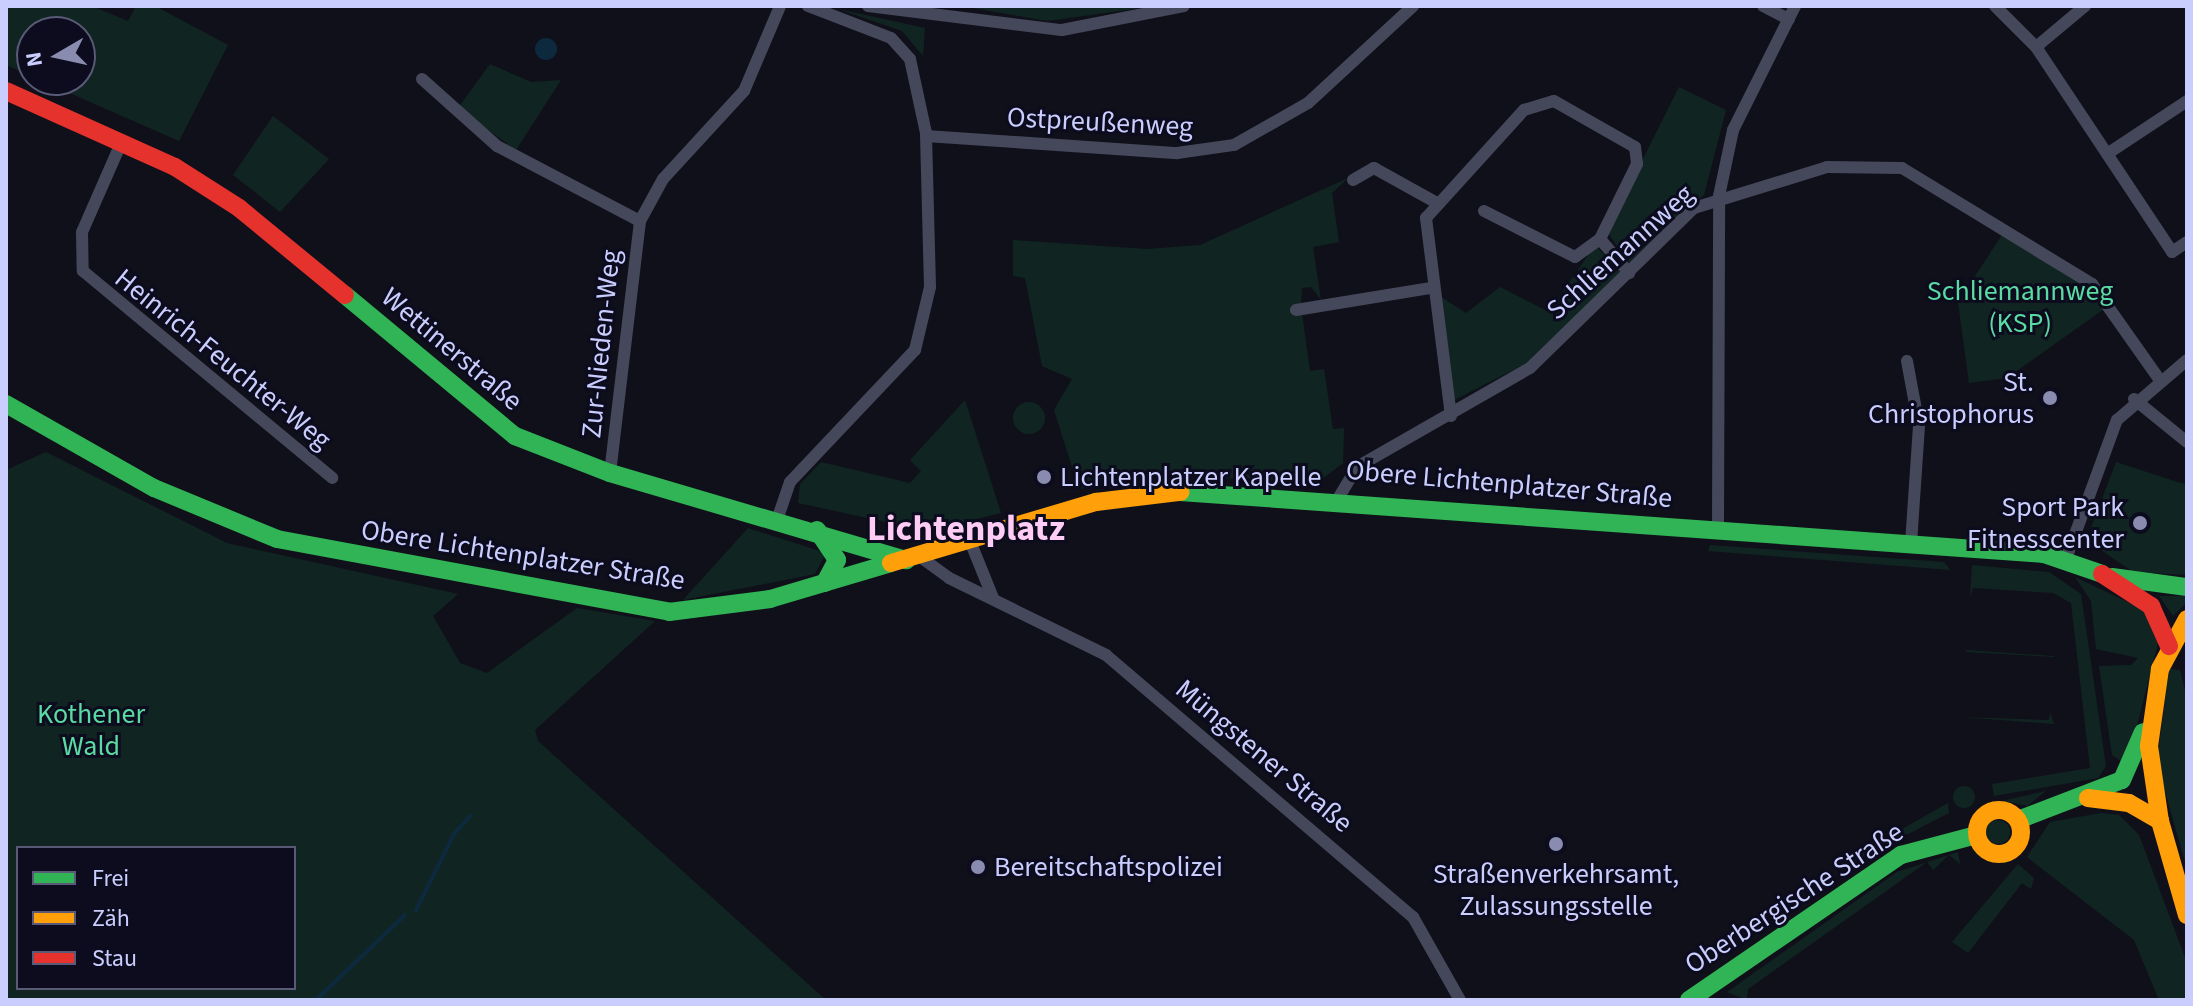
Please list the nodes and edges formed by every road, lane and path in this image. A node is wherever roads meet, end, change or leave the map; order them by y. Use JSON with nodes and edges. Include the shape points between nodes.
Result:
{"nodes":[{"id":1,"x":780,"y":6,"type":"edge"},
{"id":2,"x":808,"y":6,"type":"edge"},
{"id":3,"x":868,"y":6,"type":"edge"},
{"id":4,"x":1184,"y":6,"type":"edge"},
{"id":5,"x":1413,"y":6,"type":"edge"},
{"id":6,"x":1763,"y":6,"type":"edge"},
{"id":7,"x":1795,"y":6,"type":"edge"},
{"id":8,"x":1995,"y":6,"type":"edge"},
{"id":9,"x":2085,"y":6,"type":"edge"},
{"id":10,"x":1789,"y":19,"type":"junction"},
{"id":11,"x":2036,"y":47,"type":"junction"},
{"id":12,"x":422,"y":79,"type":"dead end"},
{"id":13,"x":6,"y":91,"type":"edge"},
{"id":14,"x":2187,"y":101,"type":"edge"},
{"id":15,"x":926,"y":136,"type":"junction"},
{"id":16,"x":122,"y":141,"type":"junction"},
{"id":17,"x":2107,"y":154,"type":"junction"},
{"id":18,"x":1353,"y":180,"type":"dead end"},
{"id":19,"x":1719,"y":196,"type":"junction"},
{"id":20,"x":1435,"y":202,"type":"junction"},
{"id":21,"x":1484,"y":211,"type":"dead end"},
{"id":22,"x":640,"y":221,"type":"junction"},
{"id":23,"x":1600,"y":239,"type":"junction"},
{"id":24,"x":2187,"y":242,"type":"edge"},
{"id":25,"x":1629,"y":273,"type":"junction"},
{"id":26,"x":1431,"y":288,"type":"junction"},
{"id":27,"x":1308,"y":292,"type":"dead end"},
{"id":28,"x":1310,"y":307,"type":"junction"},
{"id":29,"x":1296,"y":310,"type":"dead end"},
{"id":30,"x":2187,"y":360,"type":"edge"},
{"id":31,"x":1907,"y":361,"type":"dead end"},
{"id":32,"x":2159,"y":379,"type":"junction"},
{"id":33,"x":2134,"y":399,"type":"junction"},
{"id":34,"x":6,"y":404,"type":"edge"},
{"id":35,"x":1451,"y":416,"type":"junction"},
{"id":36,"x":2187,"y":442,"type":"edge"},
{"id":37,"x":610,"y":473,"type":"junction"},
{"id":38,"x":332,"y":478,"type":"dead end"},
{"id":39,"x":1339,"y":497,"type":"junction"},
{"id":40,"x":777,"y":520,"type":"junction"},
{"id":41,"x":1718,"y":529,"type":"junction"},
{"id":42,"x":817,"y":530,"type":"junction"},
{"id":43,"x":970,"y":541,"type":"junction"},
{"id":44,"x":1911,"y":543,"type":"junction"},
{"id":45,"x":913,"y":558,"type":"junction"},
{"id":46,"x":2066,"y":559,"type":"junction"},
{"id":47,"x":2109,"y":577,"type":"junction"},
{"id":48,"x":825,"y":583,"type":"junction"},
{"id":49,"x":2187,"y":587,"type":"edge"},
{"id":50,"x":993,"y":598,"type":"junction"},
{"id":51,"x":2187,"y":619,"type":"edge"},
{"id":52,"x":2164,"y":658,"type":"junction"},
{"id":53,"x":2151,"y":715,"type":"junction"},
{"id":54,"x":2081,"y":798,"type":"junction"},
{"id":55,"x":2018,"y":820,"type":"junction"},
{"id":56,"x":2160,"y":821,"type":"junction"},
{"id":57,"x":1976,"y":835,"type":"junction"},
{"id":58,"x":2184,"y":890,"type":"edge"},
{"id":59,"x":2187,"y":915,"type":"edge"},
{"id":60,"x":1460,"y":1000,"type":"edge"},
{"id":61,"x":1689,"y":1000,"type":"edge"}],
"edges":[{"from":1,"to":22,"type":"street","name":"Zur-Nieden-Weg","via":[[744,91],[663,179]]},
{"from":2,"to":15,"type":"street","via":[[903,48]]},
{"from":3,"to":4,"type":"street","via":[[1062,30]]},
{"from":5,"to":15,"type":"street","name":"Ostpreußenweg","via":[[1308,103],[1234,145],[1177,153]]},
{"from":6,"to":10,"type":"street"},
{"from":7,"to":10,"type":"street"},
{"from":8,"to":11,"type":"street"},
{"from":9,"to":11,"type":"street"},
{"from":10,"to":19,"type":"street","via":[[1733,130]]},
{"from":11,"to":17,"type":"street"},
{"from":12,"to":22,"type":"street","name":"Zur-Nieden-Weg","via":[[441,104],[497,146]]},
{"from":13,"to":16,"type":"main road","name":"Wettinerstraße"},
{"from":14,"to":17,"type":"street"},
{"from":15,"to":40,"type":"street","via":[[930,287],[915,350],[790,482]]},
{"from":16,"to":37,"type":"main road","name":"Wettinerstraße","via":[[239,208],[515,436]]},
{"from":16,"to":38,"type":"street","name":"Heinrich-Feuchter-Weg","via":[[82,232],[83,271]]},
{"from":17,"to":24,"type":"street","via":[[2172,252]]},
{"from":18,"to":20,"type":"street","via":[[1374,168]]},
{"from":19,"to":25,"type":"street","name":"Schliemannweg","via":[[1694,208]]},
{"from":19,"to":32,"type":"street","name":"Schliemannweg","via":[[1827,167],[1902,168],[2092,284]]},
{"from":19,"to":41,"type":"street"},
{"from":20,"to":23,"type":"street","via":[[1517,115],[1554,101],[1639,155]]},
{"from":20,"to":26,"type":"street","via":[[1424,233]]},
{"from":21,"to":23,"type":"street","via":[[1575,257]]},
{"from":22,"to":37,"type":"street","name":"Zur-Nieden-Weg"},
{"from":23,"to":25,"type":"street"},
{"from":25,"to":35,"type":"street","name":"Schliemannweg","via":[[1530,368]]},
{"from":26,"to":28,"type":"street"},
{"from":26,"to":35,"type":"street"},
{"from":27,"to":28,"type":"street"},
{"from":28,"to":29,"type":"street"},
{"from":30,"to":32,"type":"street"},
{"from":31,"to":44,"type":"street","via":[[1919,426]]},
{"from":32,"to":33,"type":"street"},
{"from":33,"to":36,"type":"street"},
{"from":33,"to":46,"type":"street","via":[[2107,442]]},
{"from":34,"to":48,"type":"main road","name":"Obere Lichtenplatzer Straße","via":[[230,524],[323,550],[672,612],[719,610]]},
{"from":35,"to":39,"type":"street","name":"Schliemannweg","via":[[1346,475]]},
{"from":37,"to":40,"type":"main road","name":"Wettinerstraße"},
{"from":39,"to":41,"type":"main road","name":"Obere Lichtenplatzer Straße"},
{"from":39,"to":43,"type":"main road","name":"Obere Lichtenplatzer Straße","via":[[1208,488],[1140,495]]},
{"from":40,"to":42,"type":"main road","name":"Wettinerstraße"},
{"from":41,"to":44,"type":"main road","name":"Obere Lichtenplatzer Straße"},
{"from":42,"to":45,"type":"main road","name":"Wettinerstraße"},
{"from":42,"to":48,"type":"main road","via":[[837,560]]},
{"from":43,"to":45,"type":"main road","name":"Obere Lichtenplatzer Straße"},
{"from":43,"to":50,"type":"street"},
{"from":44,"to":46,"type":"main road","name":"Obere Lichtenplatzer Straße"},
{"from":45,"to":48,"type":"main road","name":"Obere Lichtenplatzer Straße"},
{"from":45,"to":50,"type":"street","name":"Müngstener Straße"},
{"from":46,"to":47,"type":"main road","name":"Obere Lichtenplatzer Straße"},
{"from":47,"to":49,"type":"main road"},
{"from":47,"to":52,"type":"main road","via":[[2159,613]]},
{"from":50,"to":60,"type":"street","name":"Müngstener Straße","via":[[1106,655],[1349,858],[1413,917]]},
{"from":51,"to":52,"type":"main road"},
{"from":52,"to":53,"type":"main road"},
{"from":53,"to":54,"type":"main road","via":[[2127,774]]},
{"from":53,"to":56,"type":"main road"},
{"from":54,"to":55,"type":"main road"},
{"from":54,"to":56,"type":"main road","via":[[2129,803]]},
{"from":55,"to":57,"type":"main road","via":[[1990,811]]},
{"from":55,"to":57,"type":"main road","via":[[2019,841],[2009,852],[1984,850]]},
{"from":56,"to":58,"type":"main road"},
{"from":57,"to":61,"type":"main road","name":"Oberbergische Straße","via":[[1901,855]]},
{"from":58,"to":59,"type":"main road"}]}
